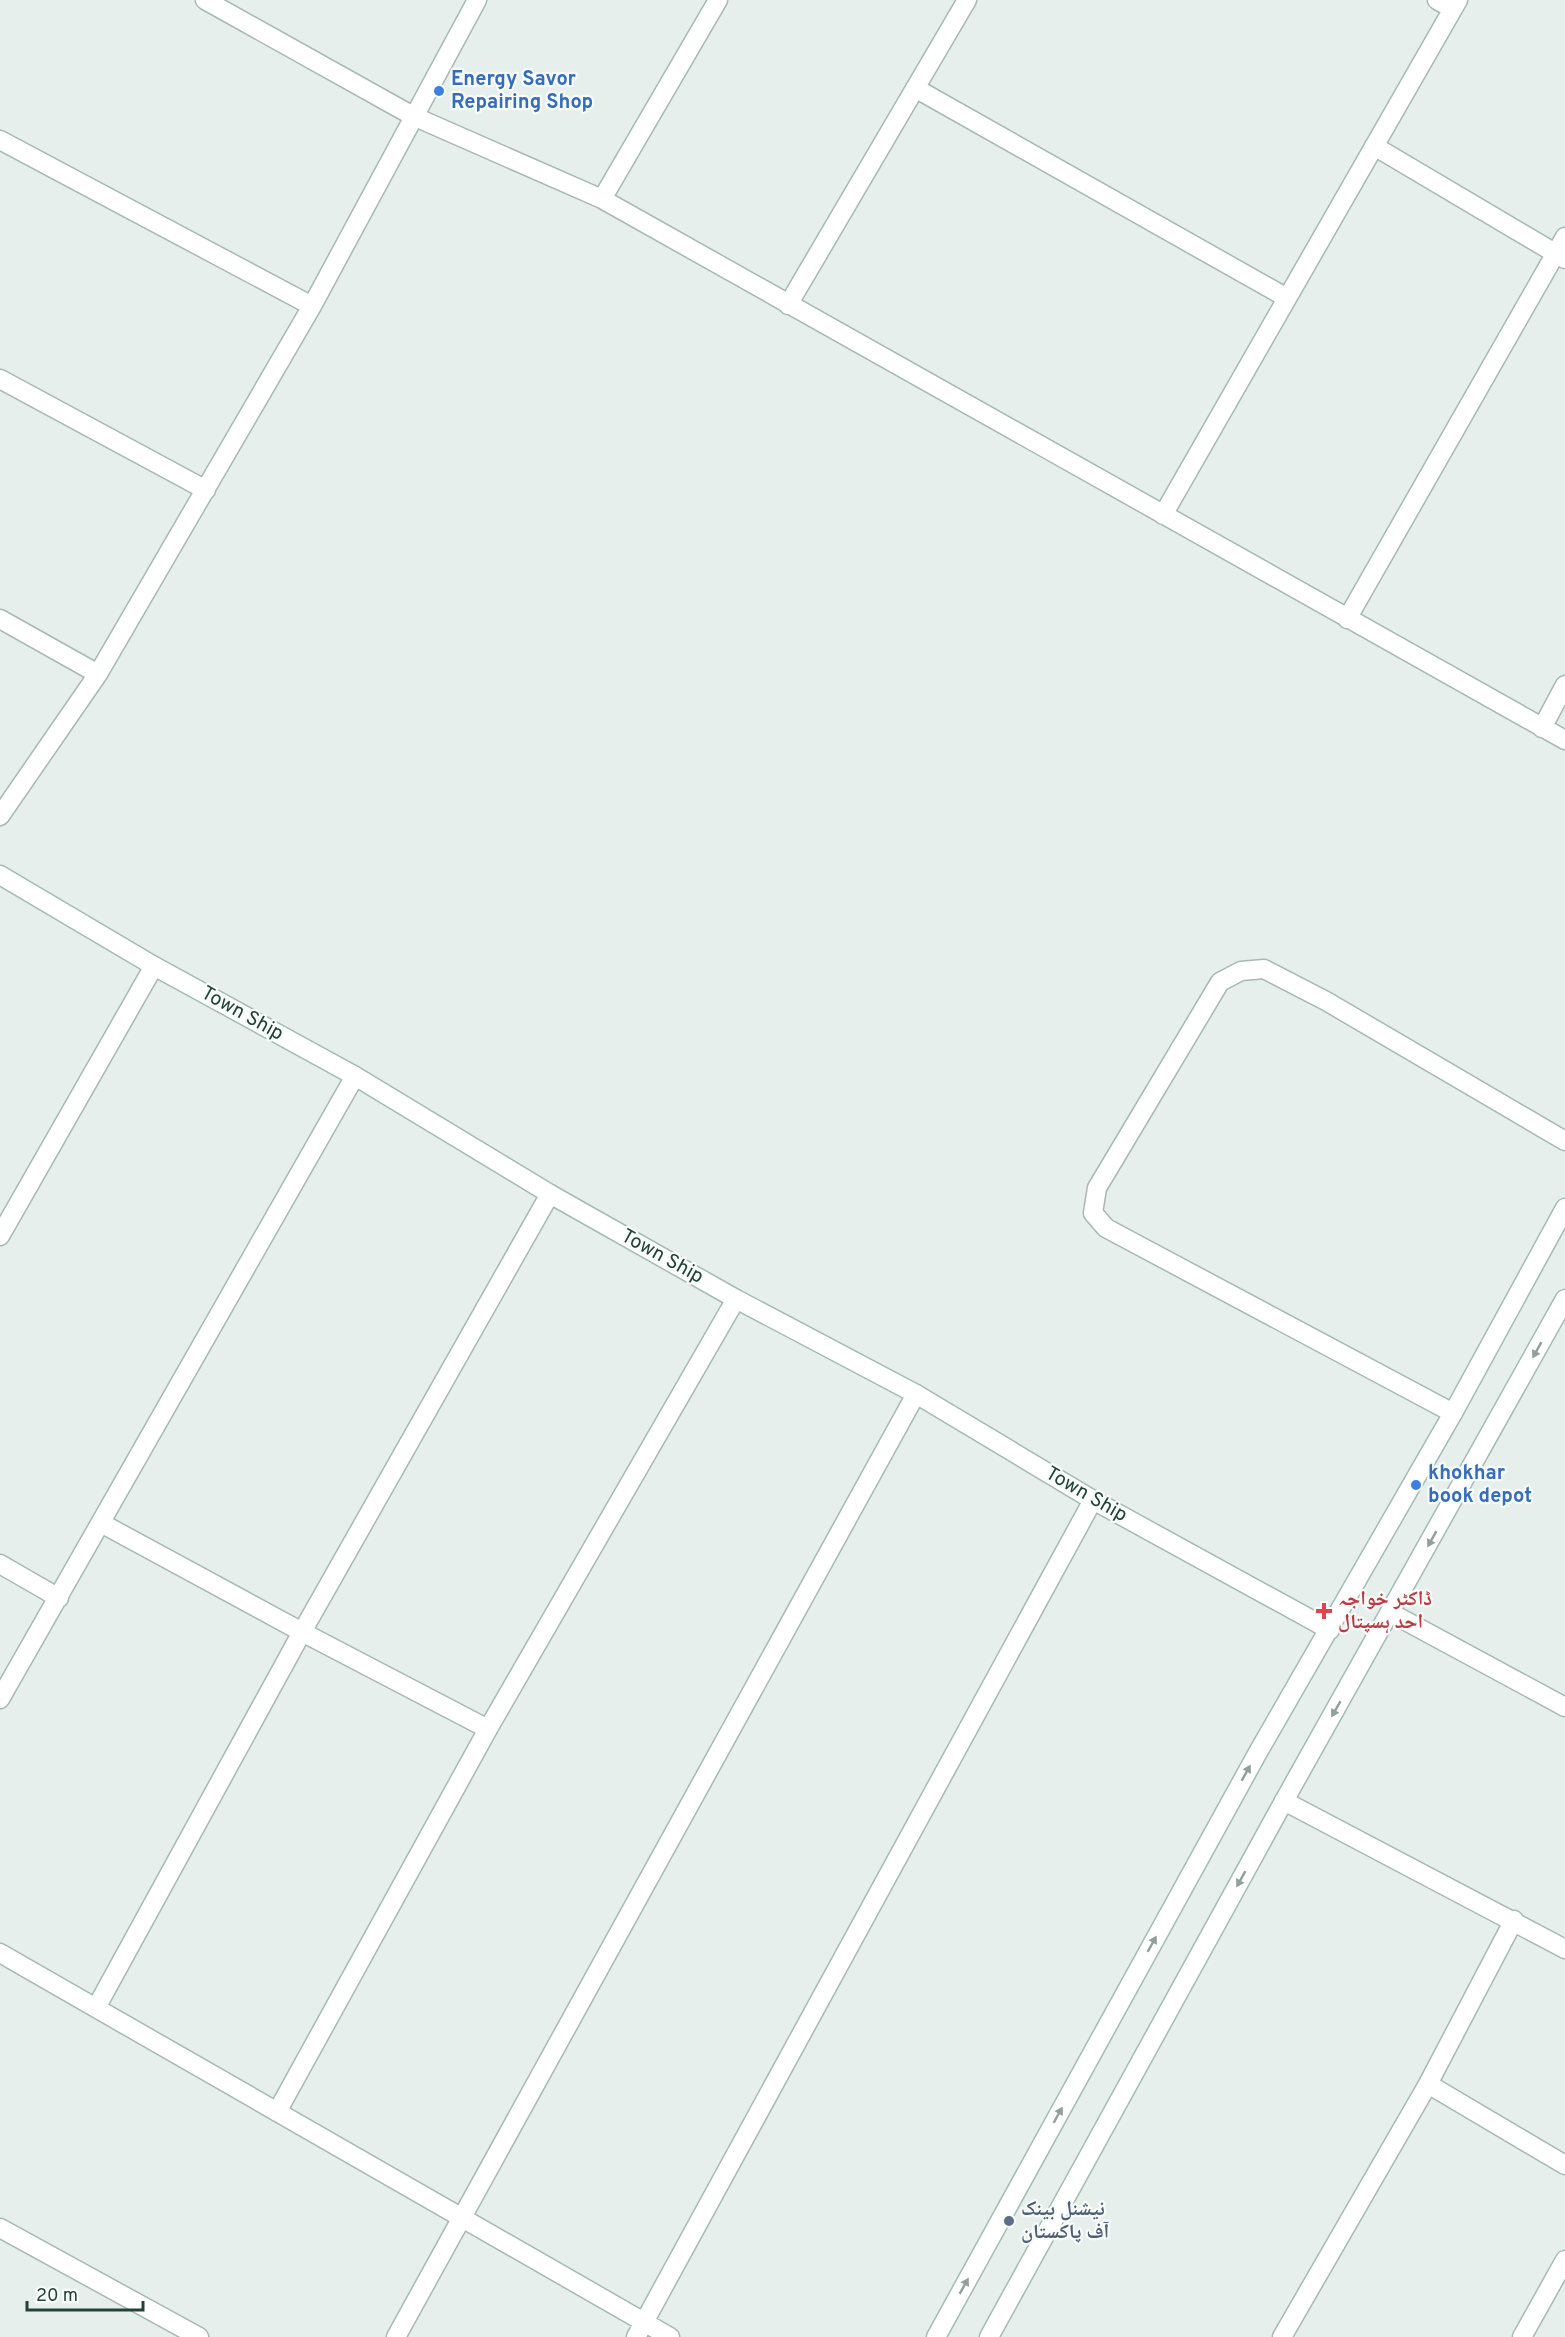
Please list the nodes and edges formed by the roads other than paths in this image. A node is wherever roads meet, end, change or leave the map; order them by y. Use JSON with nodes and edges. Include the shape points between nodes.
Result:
{"nodes":[{"id":1,"x":205,"y":0,"type":"edge"},
{"id":2,"x":477,"y":0,"type":"edge"},
{"id":3,"x":718,"y":0,"type":"edge"},
{"id":4,"x":967,"y":0,"type":"edge"},
{"id":5,"x":1449,"y":3,"type":"edge"},
{"id":6,"x":915,"y":88,"type":"junction"},
{"id":7,"x":413,"y":117,"type":"junction"},
{"id":8,"x":0,"y":140,"type":"edge"},
{"id":9,"x":1374,"y":146,"type":"junction"},
{"id":10,"x":602,"y":200,"type":"junction"},
{"id":11,"x":1565,"y":237,"type":"edge"},
{"id":12,"x":1560,"y":256,"type":"edge"},
{"id":13,"x":1287,"y":298,"type":"junction"},
{"id":14,"x":788,"y":304,"type":"junction"},
{"id":15,"x":312,"y":306,"type":"junction"},
{"id":16,"x":0,"y":379,"type":"edge"},
{"id":17,"x":206,"y":490,"type":"junction"},
{"id":18,"x":1163,"y":515,"type":"junction"},
{"id":19,"x":0,"y":619,"type":"edge"},
{"id":20,"x":1347,"y":619,"type":"junction"},
{"id":21,"x":98,"y":674,"type":"junction"},
{"id":22,"x":1565,"y":685,"type":"edge"},
{"id":23,"x":1542,"y":728,"type":"junction"},
{"id":24,"x":1565,"y":740,"type":"edge"},
{"id":25,"x":0,"y":816,"type":"edge"},
{"id":26,"x":0,"y":875,"type":"edge"},
{"id":27,"x":154,"y":966,"type":"junction"},
{"id":28,"x":355,"y":1076,"type":"junction"},
{"id":29,"x":1565,"y":1142,"type":"edge"},
{"id":30,"x":550,"y":1194,"type":"junction"},
{"id":31,"x":1565,"y":1208,"type":"edge"},
{"id":32,"x":0,"y":1236,"type":"edge"},
{"id":33,"x":736,"y":1299,"type":"junction"},
{"id":34,"x":1565,"y":1299,"type":"edge"},
{"id":35,"x":916,"y":1394,"type":"junction"},
{"id":36,"x":1453,"y":1413,"type":"junction"},
{"id":37,"x":1093,"y":1500,"type":"junction"},
{"id":38,"x":101,"y":1523,"type":"junction"},
{"id":39,"x":0,"y":1564,"type":"edge"},
{"id":40,"x":59,"y":1598,"type":"junction"},
{"id":41,"x":1391,"y":1613,"type":"junction"},
{"id":42,"x":1330,"y":1630,"type":"junction"},
{"id":43,"x":302,"y":1632,"type":"junction"},
{"id":44,"x":0,"y":1699,"type":"edge"},
{"id":45,"x":1565,"y":1707,"type":"edge"},
{"id":46,"x":488,"y":1728,"type":"junction"},
{"id":47,"x":1284,"y":1801,"type":"junction"},
{"id":48,"x":1514,"y":1920,"type":"junction"},
{"id":49,"x":1565,"y":1949,"type":"edge"},
{"id":50,"x":0,"y":1953,"type":"edge"},
{"id":51,"x":96,"y":2008,"type":"junction"},
{"id":52,"x":1428,"y":2084,"type":"junction"},
{"id":53,"x":277,"y":2112,"type":"junction"},
{"id":54,"x":1565,"y":2165,"type":"edge"},
{"id":55,"x":462,"y":2217,"type":"junction"},
{"id":56,"x":0,"y":2228,"type":"edge"},
{"id":57,"x":1565,"y":2260,"type":"edge"},
{"id":58,"x":640,"y":2330,"type":"edge"},
{"id":59,"x":199,"y":2337,"type":"edge"},
{"id":60,"x":396,"y":2337,"type":"edge"},
{"id":61,"x":670,"y":2337,"type":"edge"},
{"id":62,"x":936,"y":2337,"type":"edge"},
{"id":63,"x":989,"y":2337,"type":"edge"},
{"id":64,"x":1282,"y":2337,"type":"edge"},
{"id":65,"x":1522,"y":2337,"type":"edge"}],
"edges":[{"from":1,"to":7,"type":"street"},
{"from":2,"to":7,"type":"street"},
{"from":3,"to":10,"type":"street"},
{"from":4,"to":6,"type":"street"},
{"from":5,"to":9,"type":"street"},
{"from":6,"to":13,"type":"street"},
{"from":6,"to":14,"type":"street"},
{"from":7,"to":10,"type":"street"},
{"from":7,"to":15,"type":"street"},
{"from":8,"to":15,"type":"street"},
{"from":9,"to":12,"type":"street"},
{"from":9,"to":13,"type":"street"},
{"from":10,"to":14,"type":"street"},
{"from":11,"to":12,"type":"street"},
{"from":12,"to":20,"type":"street"},
{"from":13,"to":18,"type":"street"},
{"from":14,"to":18,"type":"street"},
{"from":15,"to":17,"type":"street"},
{"from":16,"to":17,"type":"street"},
{"from":17,"to":21,"type":"street"},
{"from":18,"to":20,"type":"street"},
{"from":19,"to":21,"type":"street"},
{"from":20,"to":23,"type":"street"},
{"from":21,"to":25,"type":"street"},
{"from":22,"to":23,"type":"street"},
{"from":23,"to":24,"type":"street"},
{"from":26,"to":27,"type":"street","name":"Town Ship"},
{"from":27,"to":28,"type":"street","name":"Town Ship"},
{"from":27,"to":32,"type":"street"},
{"from":28,"to":30,"type":"street","name":"Town Ship"},
{"from":28,"to":38,"type":"street"},
{"from":29,"to":36,"type":"street","via":[[1326,1001],[1264,969],[1240,971],[1220,982],[1097,1188],[1093,1213],[1106,1228]]},
{"from":30,"to":33,"type":"street","name":"Town Ship"},
{"from":30,"to":43,"type":"street"},
{"from":31,"to":36,"type":"street"},
{"from":33,"to":35,"type":"street","name":"Town Ship"},
{"from":33,"to":46,"type":"street"},
{"from":34,"to":41,"type":"street","one_way":true},
{"from":35,"to":37,"type":"street","name":"Town Ship"},
{"from":35,"to":55,"type":"street"},
{"from":36,"to":42,"type":"street"},
{"from":37,"to":42,"type":"street","name":"Town Ship"},
{"from":37,"to":58,"type":"street"},
{"from":38,"to":40,"type":"street"},
{"from":38,"to":43,"type":"street"},
{"from":39,"to":40,"type":"street"},
{"from":40,"to":44,"type":"street"},
{"from":41,"to":45,"type":"street"},
{"from":41,"to":47,"type":"street","one_way":true},
{"from":62,"to":42,"type":"street","one_way":true,"via":[[1251,1764]]},
{"from":43,"to":46,"type":"street"},
{"from":43,"to":51,"type":"street"},
{"from":46,"to":53,"type":"street"},
{"from":47,"to":48,"type":"street"},
{"from":47,"to":63,"type":"street","one_way":true},
{"from":48,"to":49,"type":"street"},
{"from":48,"to":52,"type":"street"},
{"from":50,"to":51,"type":"street"},
{"from":51,"to":53,"type":"street"},
{"from":52,"to":54,"type":"street"},
{"from":52,"to":64,"type":"street"},
{"from":53,"to":55,"type":"street"},
{"from":55,"to":58,"type":"street"},
{"from":55,"to":60,"type":"street"},
{"from":56,"to":59,"type":"street"},
{"from":57,"to":65,"type":"street"},
{"from":58,"to":61,"type":"street"}]}
